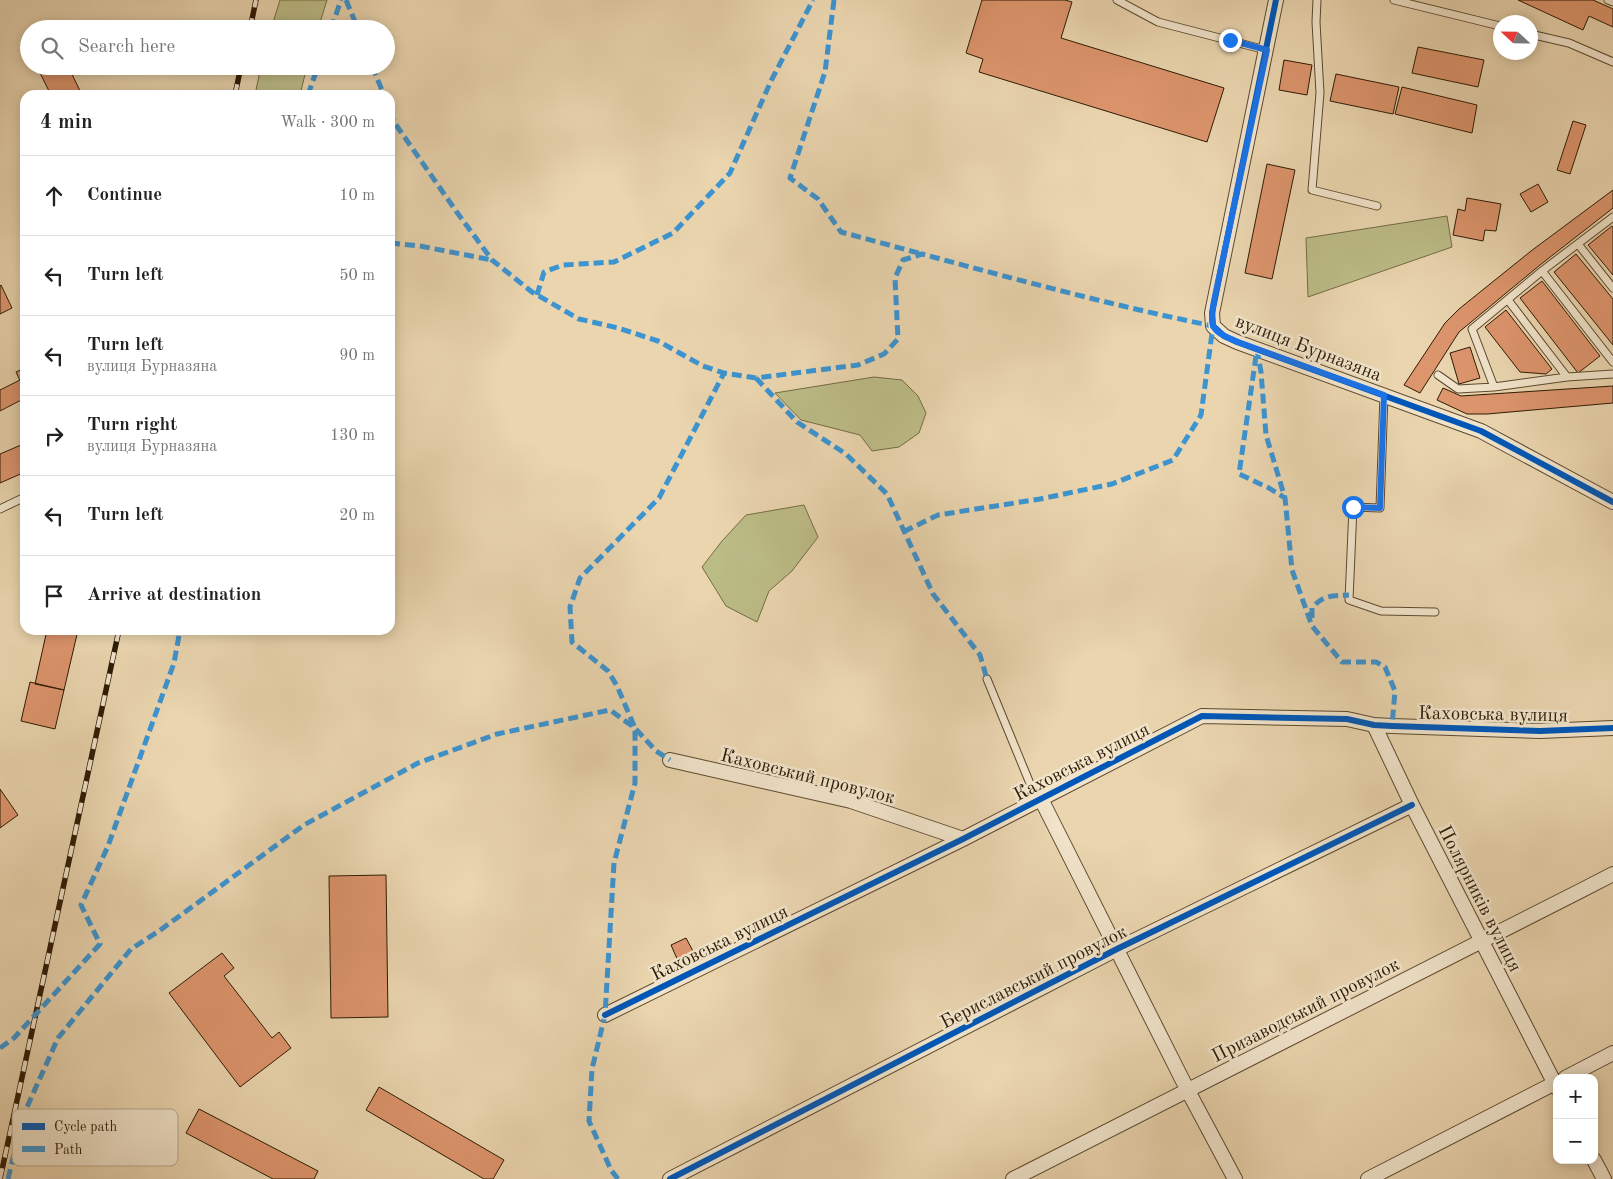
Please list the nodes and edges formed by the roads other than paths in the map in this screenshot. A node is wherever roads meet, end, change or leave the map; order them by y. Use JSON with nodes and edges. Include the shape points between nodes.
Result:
{"nodes":[{"id":1,"x":1117,"y":0,"type":"edge"},
{"id":2,"x":1276,"y":0,"type":"edge"},
{"id":3,"x":1317,"y":0,"type":"edge"},
{"id":4,"x":1394,"y":0,"type":"edge"},
{"id":5,"x":1608,"y":0,"type":"edge"},
{"id":6,"x":1613,"y":2,"type":"edge"},
{"id":7,"x":1493,"y":24,"type":"edge"},
{"id":8,"x":1538,"y":36,"type":"edge"},
{"id":9,"x":1267,"y":50,"type":"junction"},
{"id":10,"x":1613,"y":62,"type":"edge"},
{"id":11,"x":1377,"y":206,"type":"dead end"},
{"id":12,"x":1613,"y":218,"type":"edge"},
{"id":13,"x":1578,"y":244,"type":"junction"},
{"id":14,"x":1542,"y":271,"type":"junction"},
{"id":15,"x":1613,"y":288,"type":"edge"},
{"id":16,"x":1508,"y":300,"type":"junction"},
{"id":17,"x":1613,"y":362,"type":"edge"},
{"id":18,"x":1613,"y":374,"type":"edge"},
{"id":19,"x":1438,"y":375,"type":"dead end"},
{"id":20,"x":1567,"y":377,"type":"junction"},
{"id":21,"x":1494,"y":387,"type":"junction"},
{"id":22,"x":1384,"y":395,"type":"junction"},
{"id":23,"x":20,"y":499,"type":"edge"},
{"id":24,"x":1613,"y":502,"type":"edge"},
{"id":25,"x":0,"y":509,"type":"edge"},
{"id":26,"x":1435,"y":612,"type":"dead end"},
{"id":27,"x":987,"y":679,"type":"dead end"},
{"id":28,"x":1374,"y":725,"type":"junction"},
{"id":29,"x":1613,"y":728,"type":"edge"},
{"id":30,"x":670,"y":760,"type":"dead end"},
{"id":31,"x":1041,"y":799,"type":"junction"},
{"id":32,"x":1412,"y":805,"type":"junction"},
{"id":33,"x":963,"y":839,"type":"junction"},
{"id":34,"x":1613,"y":874,"type":"edge"},
{"id":35,"x":1482,"y":942,"type":"junction"},
{"id":36,"x":1118,"y":950,"type":"junction"},
{"id":37,"x":604,"y":1015,"type":"dead end"},
{"id":38,"x":1613,"y":1053,"type":"edge"},
{"id":39,"x":1553,"y":1074,"type":"edge"},
{"id":40,"x":1574,"y":1074,"type":"edge"},
{"id":41,"x":1553,"y":1086,"type":"edge"},
{"id":42,"x":1187,"y":1089,"type":"junction"},
{"id":43,"x":1596,"y":1164,"type":"edge"},
{"id":44,"x":670,"y":1179,"type":"edge"},
{"id":45,"x":1013,"y":1179,"type":"edge"},
{"id":46,"x":1235,"y":1179,"type":"edge"},
{"id":47,"x":1368,"y":1179,"type":"edge"},
{"id":48,"x":1604,"y":1179,"type":"edge"}],
"edges":[{"from":1,"to":9,"type":"lane","via":[[1158,22]]},
{"from":2,"to":9,"type":"street","name":"вулиця Бурназяна"},
{"from":3,"to":11,"type":"lane","via":[[1320,93],[1312,190]]},
{"from":4,"to":7,"type":"lane"},
{"from":5,"to":6,"type":"lane"},
{"from":8,"to":10,"type":"lane","via":[[1569,43]]},
{"from":9,"to":22,"type":"street","name":"вулиця Бурназяна","via":[[1211,322],[1216,331],[1238,342]]},
{"from":12,"to":13,"type":"lane"},
{"from":13,"to":14,"type":"lane"},
{"from":13,"to":15,"type":"lane"},
{"from":14,"to":16,"type":"lane"},
{"from":14,"to":17,"type":"lane"},
{"from":16,"to":20,"type":"lane"},
{"from":16,"to":21,"type":"lane","via":[[1472,329]]},
{"from":18,"to":20,"type":"lane"},
{"from":19,"to":21,"type":"lane","via":[[1458,389]]},
{"from":20,"to":21,"type":"lane"},
{"from":22,"to":24,"type":"street","name":"вулиця Бурназяна","via":[[1481,431]]},
{"from":22,"to":26,"type":"lane","via":[[1380,508],[1353,507],[1349,600],[1382,611]]},
{"from":23,"to":25,"type":"lane"},
{"from":27,"to":31,"type":"lane","via":[[1032,786]]},
{"from":28,"to":29,"type":"street","name":"Каховська вулиця","via":[[1540,731]]},
{"from":28,"to":31,"type":"street","name":"Каховська вулиця","via":[[1348,719],[1202,716]]},
{"from":28,"to":32,"type":"street","name":"Полярників вулиця"},
{"from":30,"to":33,"type":"street","name":"Каховський провулок","via":[[851,801]]},
{"from":31,"to":33,"type":"street","name":"Каховська вулиця"},
{"from":31,"to":36,"type":"street"},
{"from":32,"to":35,"type":"street","name":"Полярників вулиця"},
{"from":32,"to":36,"type":"street","name":"Бериславський провулок"},
{"from":33,"to":37,"type":"street","name":"Каховська вулиця"},
{"from":34,"to":35,"type":"street","name":"Призаводський провулок"},
{"from":35,"to":39,"type":"street","name":"Полярників вулиця"},
{"from":35,"to":42,"type":"street","name":"Призаводський провулок"},
{"from":36,"to":42,"type":"street"},
{"from":36,"to":44,"type":"street","name":"Бериславський провулок"},
{"from":38,"to":40,"type":"street"},
{"from":41,"to":47,"type":"street"},
{"from":42,"to":45,"type":"street","name":"Призаводський провулок"},
{"from":42,"to":46,"type":"street"},
{"from":43,"to":48,"type":"street"}]}
